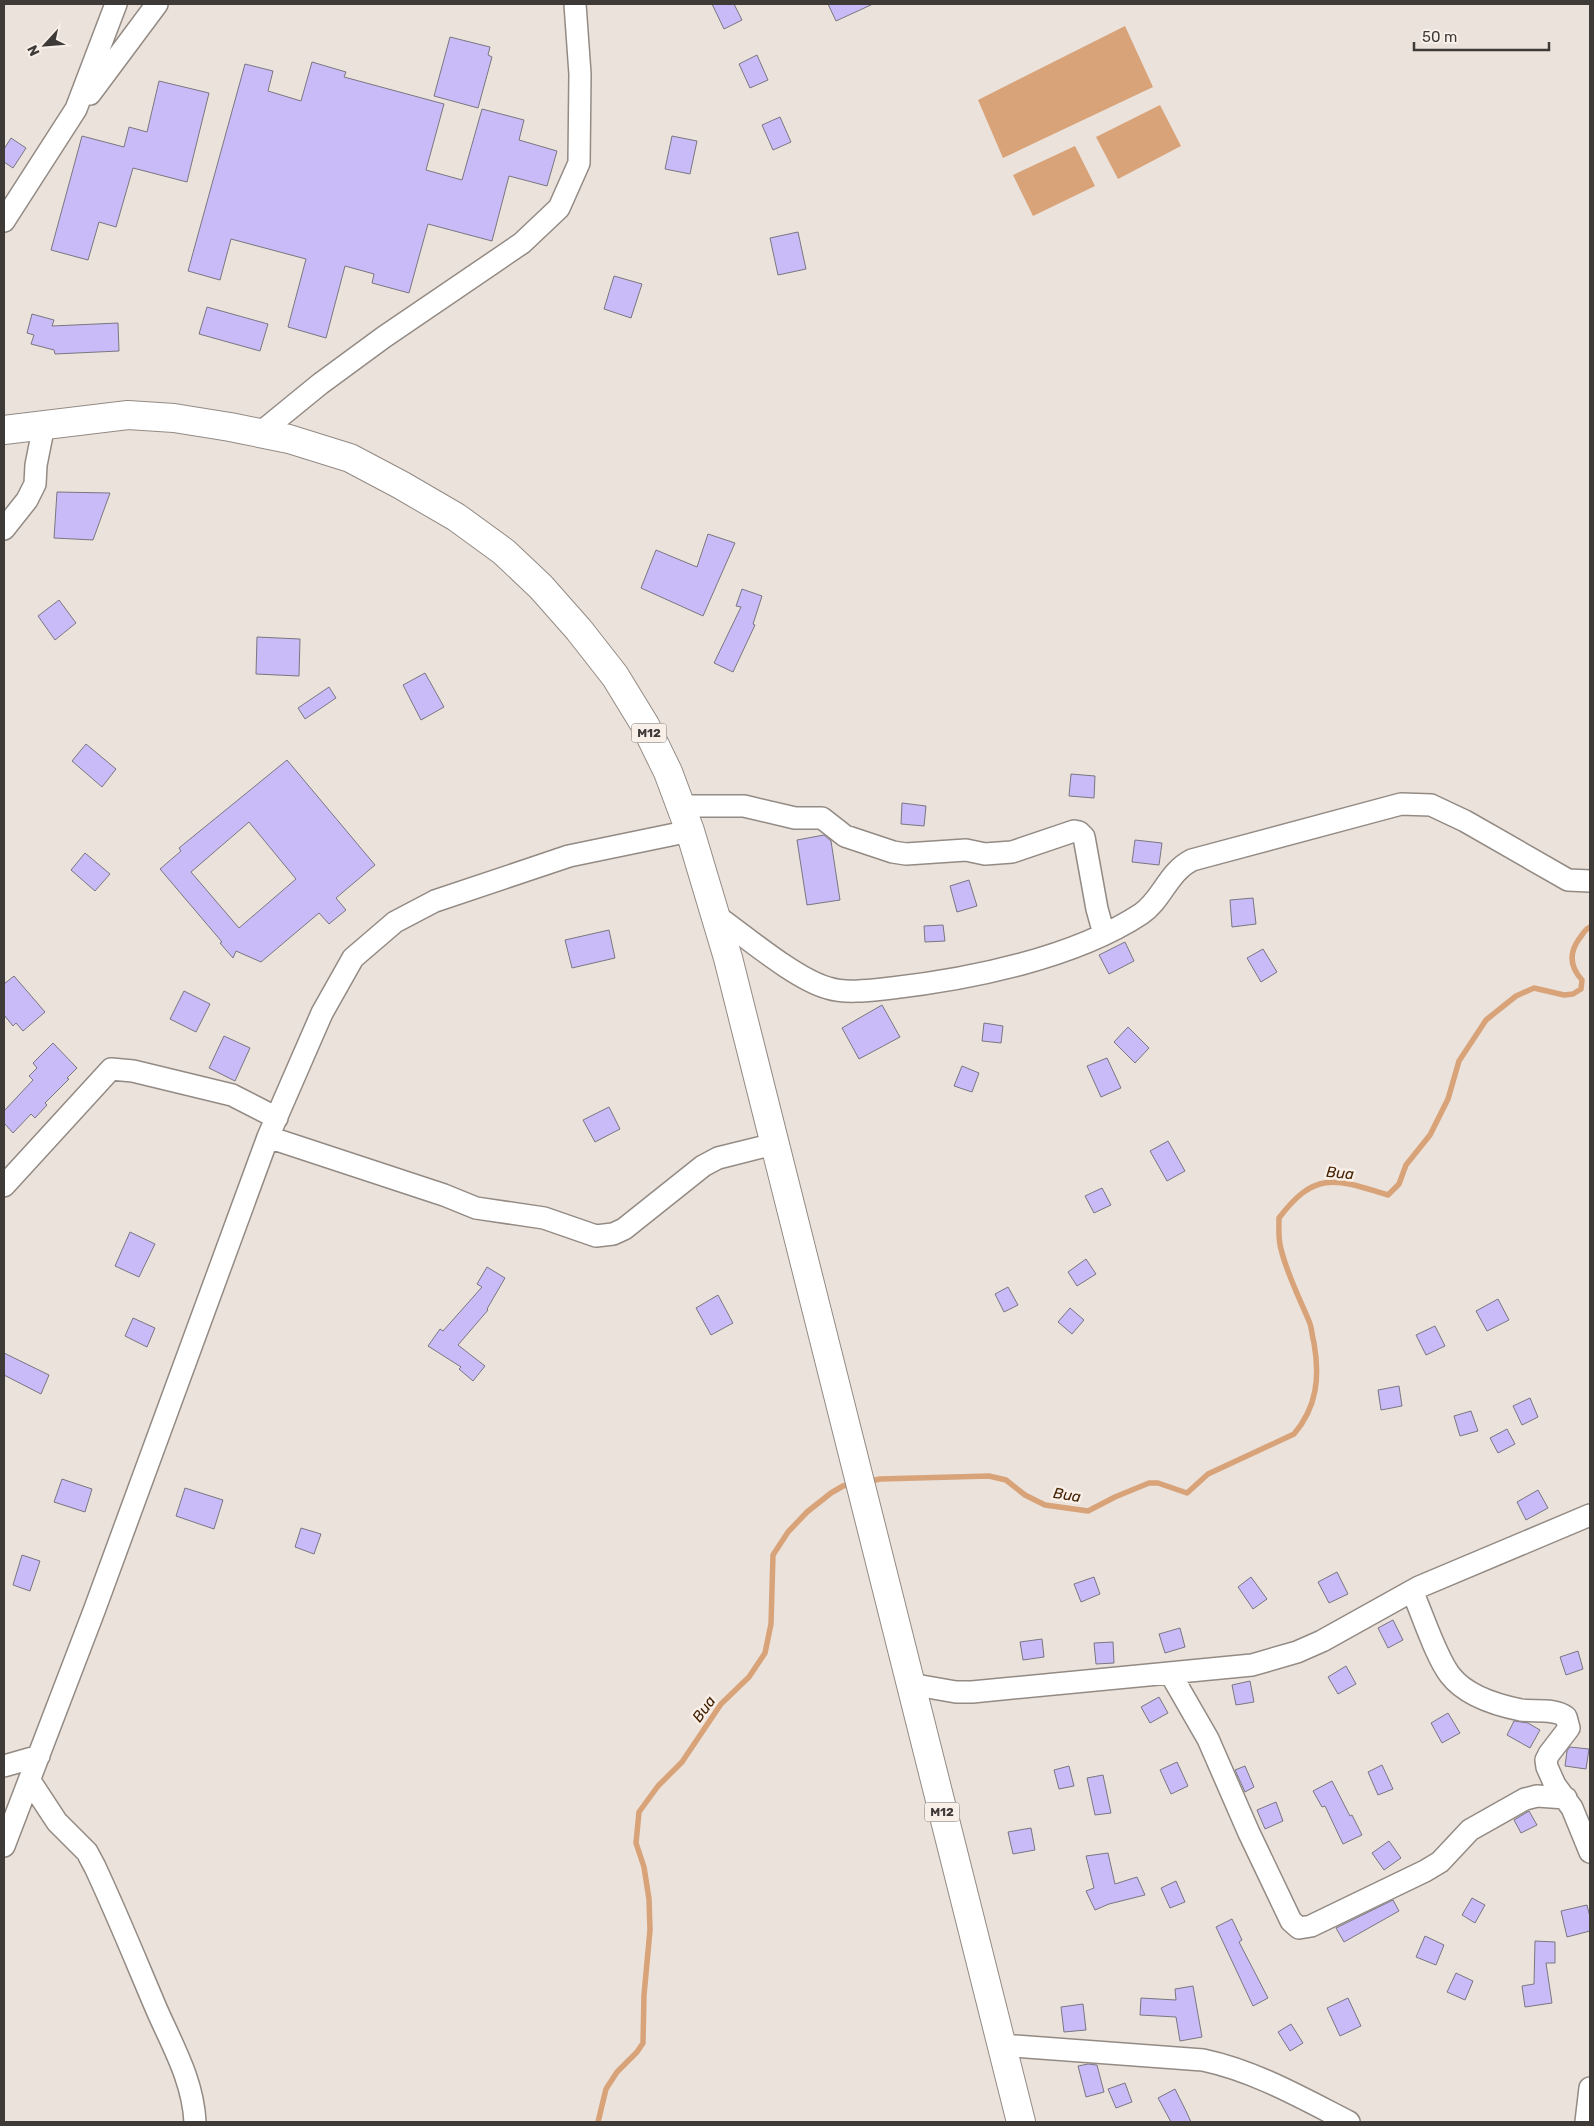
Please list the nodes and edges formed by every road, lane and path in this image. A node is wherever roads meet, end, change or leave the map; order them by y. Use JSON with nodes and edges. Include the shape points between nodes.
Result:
{"nodes":[{"id":1,"x":116,"y":4,"type":"edge"},
{"id":2,"x":157,"y":4,"type":"edge"},
{"id":3,"x":575,"y":4,"type":"edge"},
{"id":4,"x":76,"y":109,"type":"junction"},
{"id":5,"x":4,"y":221,"type":"edge"},
{"id":6,"x":44,"y":425,"type":"junction"},
{"id":7,"x":6,"y":427,"type":"edge"},
{"id":8,"x":260,"y":433,"type":"junction"},
{"id":9,"x":4,"y":529,"type":"edge"},
{"id":10,"x":680,"y":806,"type":"junction"},
{"id":11,"x":690,"y":831,"type":"junction"},
{"id":12,"x":1590,"y":881,"type":"edge"},
{"id":13,"x":714,"y":914,"type":"junction"},
{"id":14,"x":1104,"y":934,"type":"junction"},
{"id":15,"x":277,"y":1118,"type":"junction"},
{"id":16,"x":268,"y":1137,"type":"junction"},
{"id":17,"x":774,"y":1144,"type":"junction"},
{"id":18,"x":4,"y":1186,"type":"edge"},
{"id":19,"x":1590,"y":1515,"type":"edge"},
{"id":20,"x":1412,"y":1591,"type":"junction"},
{"id":21,"x":1170,"y":1673,"type":"junction"},
{"id":22,"x":910,"y":1684,"type":"junction"},
{"id":23,"x":39,"y":1756,"type":"junction"},
{"id":24,"x":4,"y":1766,"type":"edge"},
{"id":25,"x":30,"y":1781,"type":"junction"},
{"id":26,"x":1566,"y":1798,"type":"junction"},
{"id":27,"x":4,"y":1846,"type":"edge"},
{"id":28,"x":1590,"y":1852,"type":"edge"},
{"id":29,"x":1001,"y":2045,"type":"junction"},
{"id":30,"x":1590,"y":2088,"type":"edge"},
{"id":31,"x":195,"y":2122,"type":"edge"},
{"id":32,"x":1021,"y":2122,"type":"edge"},
{"id":33,"x":1349,"y":2122,"type":"edge"},
{"id":34,"x":1586,"y":2122,"type":"edge"}],
"edges":[{"from":1,"to":4,"type":"street"},
{"from":2,"to":4,"type":"street","via":[[98,85]]},
{"from":3,"to":8,"type":"street","via":[[580,74],[578,163],[559,208],[522,243],[376,343]]},
{"from":4,"to":5,"type":"street"},
{"from":6,"to":7,"type":"highway","number":"M12"},
{"from":6,"to":8,"type":"highway","number":"M12","via":[[128,415],[174,418]]},
{"from":6,"to":9,"type":"street","via":[[35,484]]},
{"from":8,"to":10,"type":"highway","number":"M12","via":[[350,458],[456,516],[504,552],[541,586],[615,676],[645,725]]},
{"from":10,"to":11,"type":"highway","number":"M12"},
{"from":10,"to":14,"type":"street","via":[[744,806],[795,818],[822,818],[845,836],[906,854],[966,850],[986,854],[1012,852],[1079,832],[1084,837]]},
{"from":11,"to":13,"type":"highway","number":"M12"},
{"from":11,"to":15,"type":"street","via":[[569,856],[435,901],[395,922],[353,958],[322,1013]]},
{"from":12,"to":14,"type":"street","via":[[1568,880],[1431,805],[1401,804],[1192,860],[1180,866],[1142,913]]},
{"from":13,"to":14,"type":"street","via":[[795,972],[828,989],[865,991],[988,972],[1064,951]]},
{"from":13,"to":17,"type":"highway","number":"M12"},
{"from":15,"to":16,"type":"street"},
{"from":15,"to":18,"type":"street","via":[[232,1095],[133,1070],[111,1069]]},
{"from":16,"to":17,"type":"street","via":[[444,1194],[476,1208],[544,1218],[596,1236],[624,1228],[703,1166],[718,1158]]},
{"from":16,"to":23,"type":"street"},
{"from":17,"to":22,"type":"highway","number":"M12"},
{"from":19,"to":20,"type":"street"},
{"from":20,"to":21,"type":"street","via":[[1322,1641],[1288,1655],[1252,1664]]},
{"from":20,"to":26,"type":"street","via":[[1441,1660],[1461,1686],[1492,1703],[1566,1717],[1569,1728],[1546,1760],[1555,1785]]},
{"from":21,"to":22,"type":"street","via":[[972,1692]]},
{"from":21,"to":26,"type":"street","via":[[1208,1739],[1291,1921],[1299,1928],[1311,1926],[1425,1871],[1440,1862],[1470,1830],[1525,1799],[1537,1796]]},
{"from":22,"to":29,"type":"highway","number":"M12"},
{"from":23,"to":24,"type":"street"},
{"from":23,"to":25,"type":"street"},
{"from":25,"to":27,"type":"street"},
{"from":25,"to":31,"type":"street","via":[[57,1822],[96,1867],[175,2047],[188,2082]]},
{"from":26,"to":28,"type":"street"},
{"from":29,"to":32,"type":"highway","number":"M12"},
{"from":29,"to":33,"type":"street","via":[[1204,2060],[1228,2066]]},
{"from":30,"to":34,"type":"street"}]}
